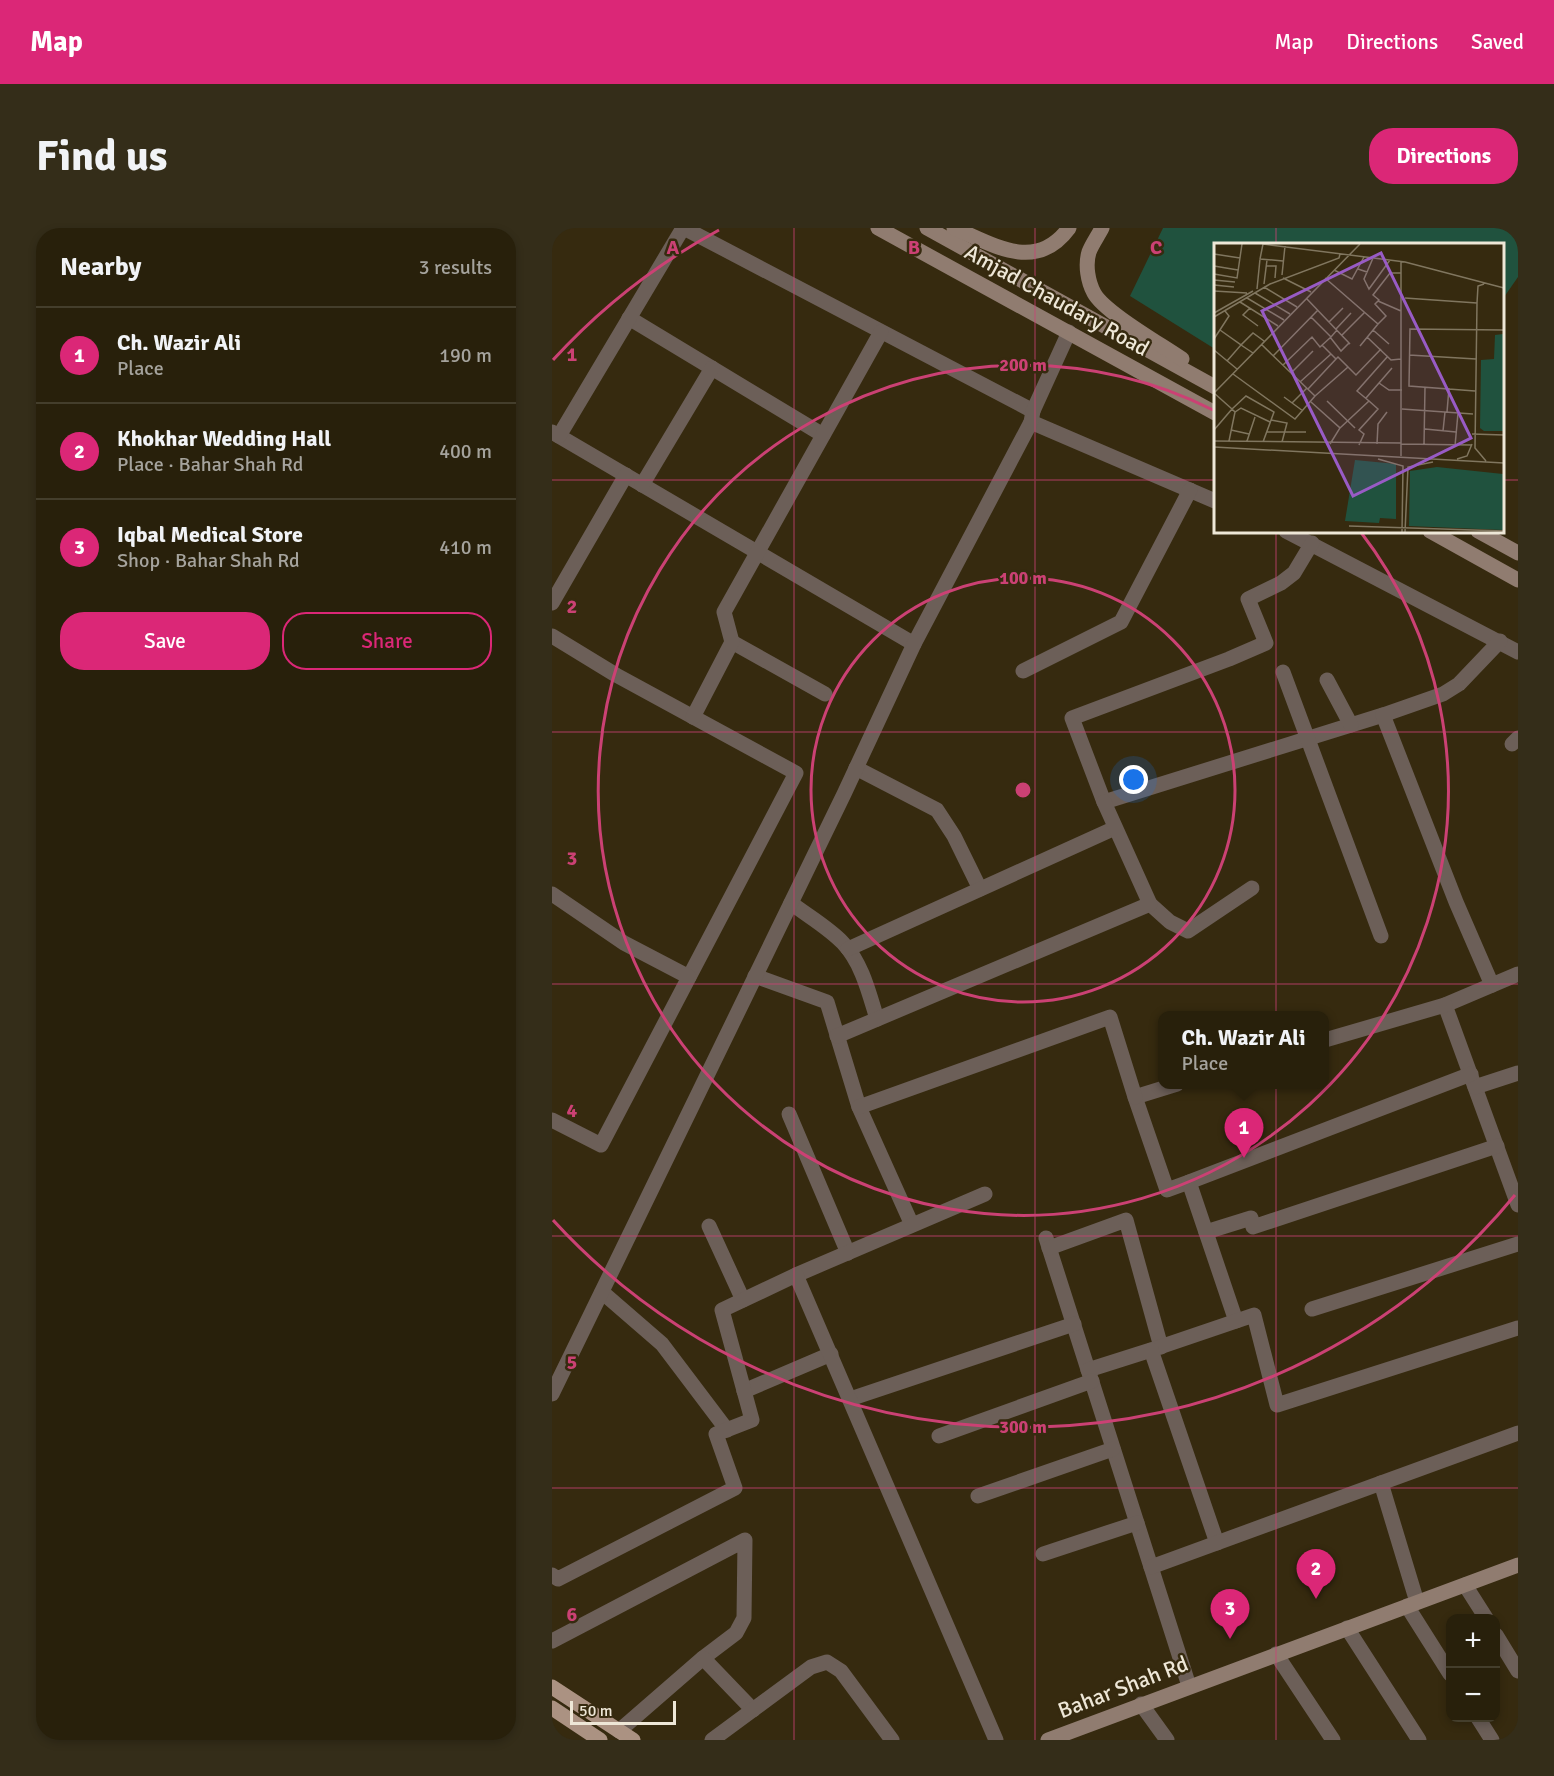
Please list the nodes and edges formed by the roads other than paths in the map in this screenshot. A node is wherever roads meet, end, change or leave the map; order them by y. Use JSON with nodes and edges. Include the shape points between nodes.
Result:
{"nodes":[{"id":1,"x":683,"y":228,"type":"edge"},
{"id":2,"x":878,"y":228,"type":"edge"},
{"id":3,"x":927,"y":228,"type":"edge"},
{"id":4,"x":954,"y":228,"type":"edge"},
{"id":5,"x":1069,"y":228,"type":"edge"},
{"id":6,"x":1102,"y":228,"type":"edge"},
{"id":7,"x":629,"y":318,"type":"junction"},
{"id":8,"x":881,"y":332,"type":"junction"},
{"id":9,"x":1069,"y":332,"type":"junction"},
{"id":10,"x":712,"y":368,"type":"junction"},
{"id":11,"x":1214,"y":380,"type":"edge"},
{"id":12,"x":1214,"y":386,"type":"edge"},
{"id":13,"x":1214,"y":411,"type":"edge"},
{"id":14,"x":1032,"y":417,"type":"junction"},
{"id":15,"x":556,"y":434,"type":"edge"},
{"id":16,"x":823,"y":435,"type":"junction"},
{"id":17,"x":626,"y":475,"type":"junction"},
{"id":18,"x":642,"y":485,"type":"junction"},
{"id":19,"x":1190,"y":490,"type":"junction"},
{"id":20,"x":1214,"y":501,"type":"edge"},
{"id":21,"x":1288,"y":532,"type":"edge"},
{"id":22,"x":1432,"y":532,"type":"edge"},
{"id":23,"x":1480,"y":532,"type":"edge"},
{"id":24,"x":1312,"y":543,"type":"junction"},
{"id":25,"x":757,"y":552,"type":"junction"},
{"id":26,"x":1518,"y":553,"type":"edge"},
{"id":27,"x":1518,"y":580,"type":"edge"},
{"id":28,"x":552,"y":603,"type":"edge"},
{"id":29,"x":552,"y":636,"type":"edge"},
{"id":30,"x":1500,"y":641,"type":"junction"},
{"id":31,"x":732,"y":642,"type":"junction"},
{"id":32,"x":914,"y":644,"type":"junction"},
{"id":33,"x":1518,"y":652,"type":"edge"},
{"id":34,"x":1023,"y":671,"type":"dead end"},
{"id":35,"x":1283,"y":672,"type":"dead end"},
{"id":36,"x":1327,"y":680,"type":"dead end"},
{"id":37,"x":825,"y":694,"type":"dead end"},
{"id":38,"x":1383,"y":715,"type":"junction"},
{"id":39,"x":693,"y":717,"type":"junction"},
{"id":40,"x":1351,"y":725,"type":"junction"},
{"id":41,"x":1309,"y":738,"type":"junction"},
{"id":42,"x":856,"y":768,"type":"junction"},
{"id":43,"x":1104,"y":802,"type":"junction"},
{"id":44,"x":1115,"y":828,"type":"junction"},
{"id":45,"x":1252,"y":888,"type":"dead end"},
{"id":46,"x":980,"y":889,"type":"junction"},
{"id":47,"x":552,"y":894,"type":"edge"},
{"id":48,"x":791,"y":903,"type":"junction"},
{"id":49,"x":1150,"y":904,"type":"junction"},
{"id":50,"x":1381,"y":936,"type":"dead end"},
{"id":51,"x":848,"y":949,"type":"junction"},
{"id":52,"x":1518,"y":974,"type":"edge"},
{"id":53,"x":755,"y":976,"type":"junction"},
{"id":54,"x":689,"y":977,"type":"junction"},
{"id":55,"x":1492,"y":985,"type":"junction"},
{"id":56,"x":1445,"y":1005,"type":"junction"},
{"id":57,"x":877,"y":1019,"type":"junction"},
{"id":58,"x":837,"y":1036,"type":"junction"},
{"id":59,"x":1329,"y":1039,"type":"edge"},
{"id":60,"x":1518,"y":1073,"type":"edge"},
{"id":61,"x":1473,"y":1081,"type":"junction"},
{"id":62,"x":1161,"y":1089,"type":"edge"},
{"id":63,"x":1135,"y":1097,"type":"junction"},
{"id":64,"x":859,"y":1107,"type":"junction"},
{"id":65,"x":789,"y":1114,"type":"dead end"},
{"id":66,"x":552,"y":1120,"type":"edge"},
{"id":67,"x":1497,"y":1146,"type":"junction"},
{"id":68,"x":1189,"y":1182,"type":"junction"},
{"id":69,"x":986,"y":1194,"type":"dead end"},
{"id":70,"x":1518,"y":1205,"type":"edge"},
{"id":71,"x":709,"y":1226,"type":"dead end"},
{"id":72,"x":912,"y":1226,"type":"junction"},
{"id":73,"x":1206,"y":1232,"type":"junction"},
{"id":74,"x":1518,"y":1244,"type":"edge"},
{"id":75,"x":849,"y":1253,"type":"junction"},
{"id":76,"x":796,"y":1275,"type":"junction"},
{"id":77,"x":602,"y":1292,"type":"junction"},
{"id":78,"x":743,"y":1300,"type":"junction"},
{"id":79,"x":1312,"y":1309,"type":"dead end"},
{"id":80,"x":1236,"y":1321,"type":"junction"},
{"id":81,"x":1074,"y":1324,"type":"junction"},
{"id":82,"x":1518,"y":1328,"type":"edge"},
{"id":83,"x":1156,"y":1348,"type":"junction"},
{"id":84,"x":831,"y":1354,"type":"junction"},
{"id":85,"x":1090,"y":1375,"type":"junction"},
{"id":86,"x":744,"y":1391,"type":"junction"},
{"id":87,"x":552,"y":1394,"type":"edge"},
{"id":88,"x":850,"y":1399,"type":"junction"},
{"id":89,"x":727,"y":1430,"type":"junction"},
{"id":90,"x":1518,"y":1433,"type":"edge"},
{"id":91,"x":939,"y":1436,"type":"dead end"},
{"id":92,"x":1113,"y":1449,"type":"junction"},
{"id":93,"x":1381,"y":1483,"type":"junction"},
{"id":94,"x":978,"y":1496,"type":"dead end"},
{"id":95,"x":1137,"y":1523,"type":"junction"},
{"id":96,"x":1217,"y":1543,"type":"junction"},
{"id":97,"x":1042,"y":1554,"type":"dead end"},
{"id":98,"x":1518,"y":1565,"type":"edge"},
{"id":99,"x":1151,"y":1567,"type":"junction"},
{"id":100,"x":552,"y":1575,"type":"edge"},
{"id":101,"x":1465,"y":1585,"type":"junction"},
{"id":102,"x":1412,"y":1604,"type":"junction"},
{"id":103,"x":1483,"y":1614,"type":"edge"},
{"id":104,"x":1347,"y":1628,"type":"junction"},
{"id":105,"x":552,"y":1641,"type":"edge"},
{"id":106,"x":1500,"y":1642,"type":"edge"},
{"id":107,"x":1276,"y":1654,"type":"junction"},
{"id":108,"x":703,"y":1658,"type":"junction"},
{"id":109,"x":1447,"y":1668,"type":"edge"},
{"id":110,"x":1518,"y":1671,"type":"edge"},
{"id":111,"x":1190,"y":1686,"type":"junction"},
{"id":112,"x":552,"y":1687,"type":"edge"},
{"id":113,"x":1140,"y":1704,"type":"junction"},
{"id":114,"x":552,"y":1708,"type":"edge"},
{"id":115,"x":753,"y":1710,"type":"junction"},
{"id":116,"x":1481,"y":1722,"type":"edge"},
{"id":117,"x":619,"y":1731,"type":"junction"},
{"id":118,"x":600,"y":1740,"type":"edge"},
{"id":119,"x":633,"y":1740,"type":"edge"},
{"id":120,"x":712,"y":1740,"type":"edge"},
{"id":121,"x":892,"y":1740,"type":"edge"},
{"id":122,"x":996,"y":1740,"type":"edge"},
{"id":123,"x":1048,"y":1740,"type":"edge"},
{"id":124,"x":1167,"y":1740,"type":"edge"},
{"id":125,"x":1333,"y":1740,"type":"edge"},
{"id":126,"x":1419,"y":1740,"type":"edge"},
{"id":127,"x":1492,"y":1740,"type":"edge"}],
"edges":[{"from":1,"to":7,"type":"street"},
{"from":1,"to":8,"type":"street"},
{"from":2,"to":9,"type":"main road","name":"Amjad Chaudary Road"},
{"from":3,"to":12,"type":"main road","name":"Amjad Chaudary Road"},
{"from":4,"to":5,"type":"main road","via":[[1024,254],[1057,243]]},
{"from":6,"to":11,"type":"main road","via":[[1087,263],[1094,293],[1106,308]]},
{"from":7,"to":10,"type":"street"},
{"from":7,"to":15,"type":"street"},
{"from":8,"to":14,"type":"street"},
{"from":8,"to":16,"type":"street"},
{"from":9,"to":13,"type":"main road","name":"Amjad Chaudary Road"},
{"from":9,"to":14,"type":"street"},
{"from":10,"to":16,"type":"street"},
{"from":10,"to":18,"type":"street"},
{"from":14,"to":19,"type":"street"},
{"from":14,"to":32,"type":"street"},
{"from":15,"to":17,"type":"street"},
{"from":16,"to":25,"type":"street"},
{"from":17,"to":18,"type":"street"},
{"from":17,"to":28,"type":"street"},
{"from":18,"to":25,"type":"street"},
{"from":19,"to":20,"type":"street"},
{"from":19,"to":34,"type":"street","via":[[1121,622]]},
{"from":21,"to":24,"type":"street"},
{"from":22,"to":27,"type":"main road"},
{"from":23,"to":26,"type":"main road"},
{"from":24,"to":30,"type":"street"},
{"from":24,"to":43,"type":"street","via":[[1294,573],[1248,599],[1266,643],[1072,718]]},
{"from":25,"to":31,"type":"street","via":[[724,612]]},
{"from":25,"to":32,"type":"street"},
{"from":29,"to":39,"type":"street"},
{"from":30,"to":33,"type":"street"},
{"from":30,"to":38,"type":"street","via":[[1459,684],[1443,694]]},
{"from":31,"to":37,"type":"street"},
{"from":31,"to":39,"type":"street"},
{"from":32,"to":42,"type":"street"},
{"from":35,"to":41,"type":"street"},
{"from":36,"to":40,"type":"street"},
{"from":38,"to":40,"type":"street"},
{"from":38,"to":55,"type":"street"},
{"from":39,"to":54,"type":"street","via":[[796,773]]},
{"from":40,"to":41,"type":"street"},
{"from":41,"to":43,"type":"street"},
{"from":41,"to":50,"type":"street"},
{"from":42,"to":46,"type":"street","via":[[937,810]]},
{"from":42,"to":48,"type":"street"},
{"from":43,"to":44,"type":"street"},
{"from":44,"to":46,"type":"street"},
{"from":44,"to":49,"type":"street"},
{"from":45,"to":49,"type":"street","via":[[1188,931],[1170,922]]},
{"from":46,"to":51,"type":"street"},
{"from":47,"to":54,"type":"street","via":[[624,943]]},
{"from":48,"to":51,"type":"street"},
{"from":48,"to":53,"type":"street"},
{"from":49,"to":57,"type":"street"},
{"from":51,"to":57,"type":"street","via":[[866,983]]},
{"from":52,"to":55,"type":"street"},
{"from":53,"to":58,"type":"street","via":[[827,1002]]},
{"from":53,"to":77,"type":"street"},
{"from":54,"to":66,"type":"street","via":[[601,1145]]},
{"from":55,"to":56,"type":"street"},
{"from":56,"to":59,"type":"street"},
{"from":56,"to":61,"type":"street"},
{"from":57,"to":58,"type":"street"},
{"from":58,"to":64,"type":"street"},
{"from":60,"to":61,"type":"street"},
{"from":61,"to":67,"type":"street"},
{"from":61,"to":68,"type":"street"},
{"from":62,"to":63,"type":"street"},
{"from":63,"to":64,"type":"street","via":[[1110,1017]]},
{"from":63,"to":68,"type":"street","via":[[1167,1190]]},
{"from":64,"to":72,"type":"street"},
{"from":65,"to":75,"type":"street"},
{"from":67,"to":70,"type":"street"},
{"from":67,"to":73,"type":"street","via":[[1253,1227],[1251,1218]]},
{"from":68,"to":73,"type":"street"},
{"from":69,"to":72,"type":"street"},
{"from":71,"to":78,"type":"street"},
{"from":72,"to":75,"type":"street"},
{"from":73,"to":80,"type":"street"},
{"from":74,"to":79,"type":"street"},
{"from":75,"to":76,"type":"street"},
{"from":76,"to":78,"type":"street"},
{"from":76,"to":84,"type":"street"},
{"from":77,"to":87,"type":"street"},
{"from":77,"to":89,"type":"street","via":[[662,1344]]},
{"from":78,"to":86,"type":"street","via":[[722,1311]]},
{"from":80,"to":82,"type":"street","via":[[1254,1315],[1277,1405]]},
{"from":80,"to":83,"type":"street"},
{"from":81,"to":83,"type":"street","via":[[1047,1243],[1126,1220]]},
{"from":81,"to":85,"type":"street"},
{"from":81,"to":88,"type":"street"},
{"from":83,"to":85,"type":"street"},
{"from":83,"to":96,"type":"street"},
{"from":84,"to":86,"type":"street"},
{"from":84,"to":88,"type":"street"},
{"from":85,"to":91,"type":"street"},
{"from":85,"to":92,"type":"street"},
{"from":86,"to":89,"type":"street","via":[[753,1420]]},
{"from":88,"to":122,"type":"street"},
{"from":89,"to":100,"type":"street","via":[[716,1434],[735,1488],[558,1579]]},
{"from":90,"to":93,"type":"street"},
{"from":92,"to":94,"type":"street"},
{"from":92,"to":95,"type":"street"},
{"from":93,"to":96,"type":"street"},
{"from":93,"to":102,"type":"street"},
{"from":95,"to":97,"type":"street"},
{"from":95,"to":99,"type":"street"},
{"from":96,"to":99,"type":"street"},
{"from":98,"to":101,"type":"main road","name":"Bahar Shah Rd"},
{"from":99,"to":111,"type":"street"},
{"from":101,"to":102,"type":"main road","name":"Bahar Shah Rd"},
{"from":101,"to":103,"type":"street"},
{"from":102,"to":104,"type":"main road","name":"Bahar Shah Rd"},
{"from":102,"to":109,"type":"street"},
{"from":104,"to":107,"type":"main road","name":"Bahar Shah Rd"},
{"from":104,"to":126,"type":"street"},
{"from":105,"to":108,"type":"street","via":[[745,1540],[744,1618],[736,1633]]},
{"from":106,"to":110,"type":"street"},
{"from":107,"to":111,"type":"main road","name":"Bahar Shah Rd"},
{"from":107,"to":125,"type":"street"},
{"from":108,"to":115,"type":"street"},
{"from":108,"to":117,"type":"street"},
{"from":111,"to":113,"type":"main road","name":"Bahar Shah Rd"},
{"from":112,"to":117,"type":"main road"},
{"from":113,"to":123,"type":"main road","name":"Bahar Shah Rd"},
{"from":113,"to":124,"type":"street"},
{"from":114,"to":118,"type":"main road"},
{"from":115,"to":120,"type":"street"},
{"from":115,"to":121,"type":"street","via":[[811,1667],[827,1662],[841,1671]]},
{"from":116,"to":127,"type":"street"},
{"from":117,"to":119,"type":"main road"}]}
